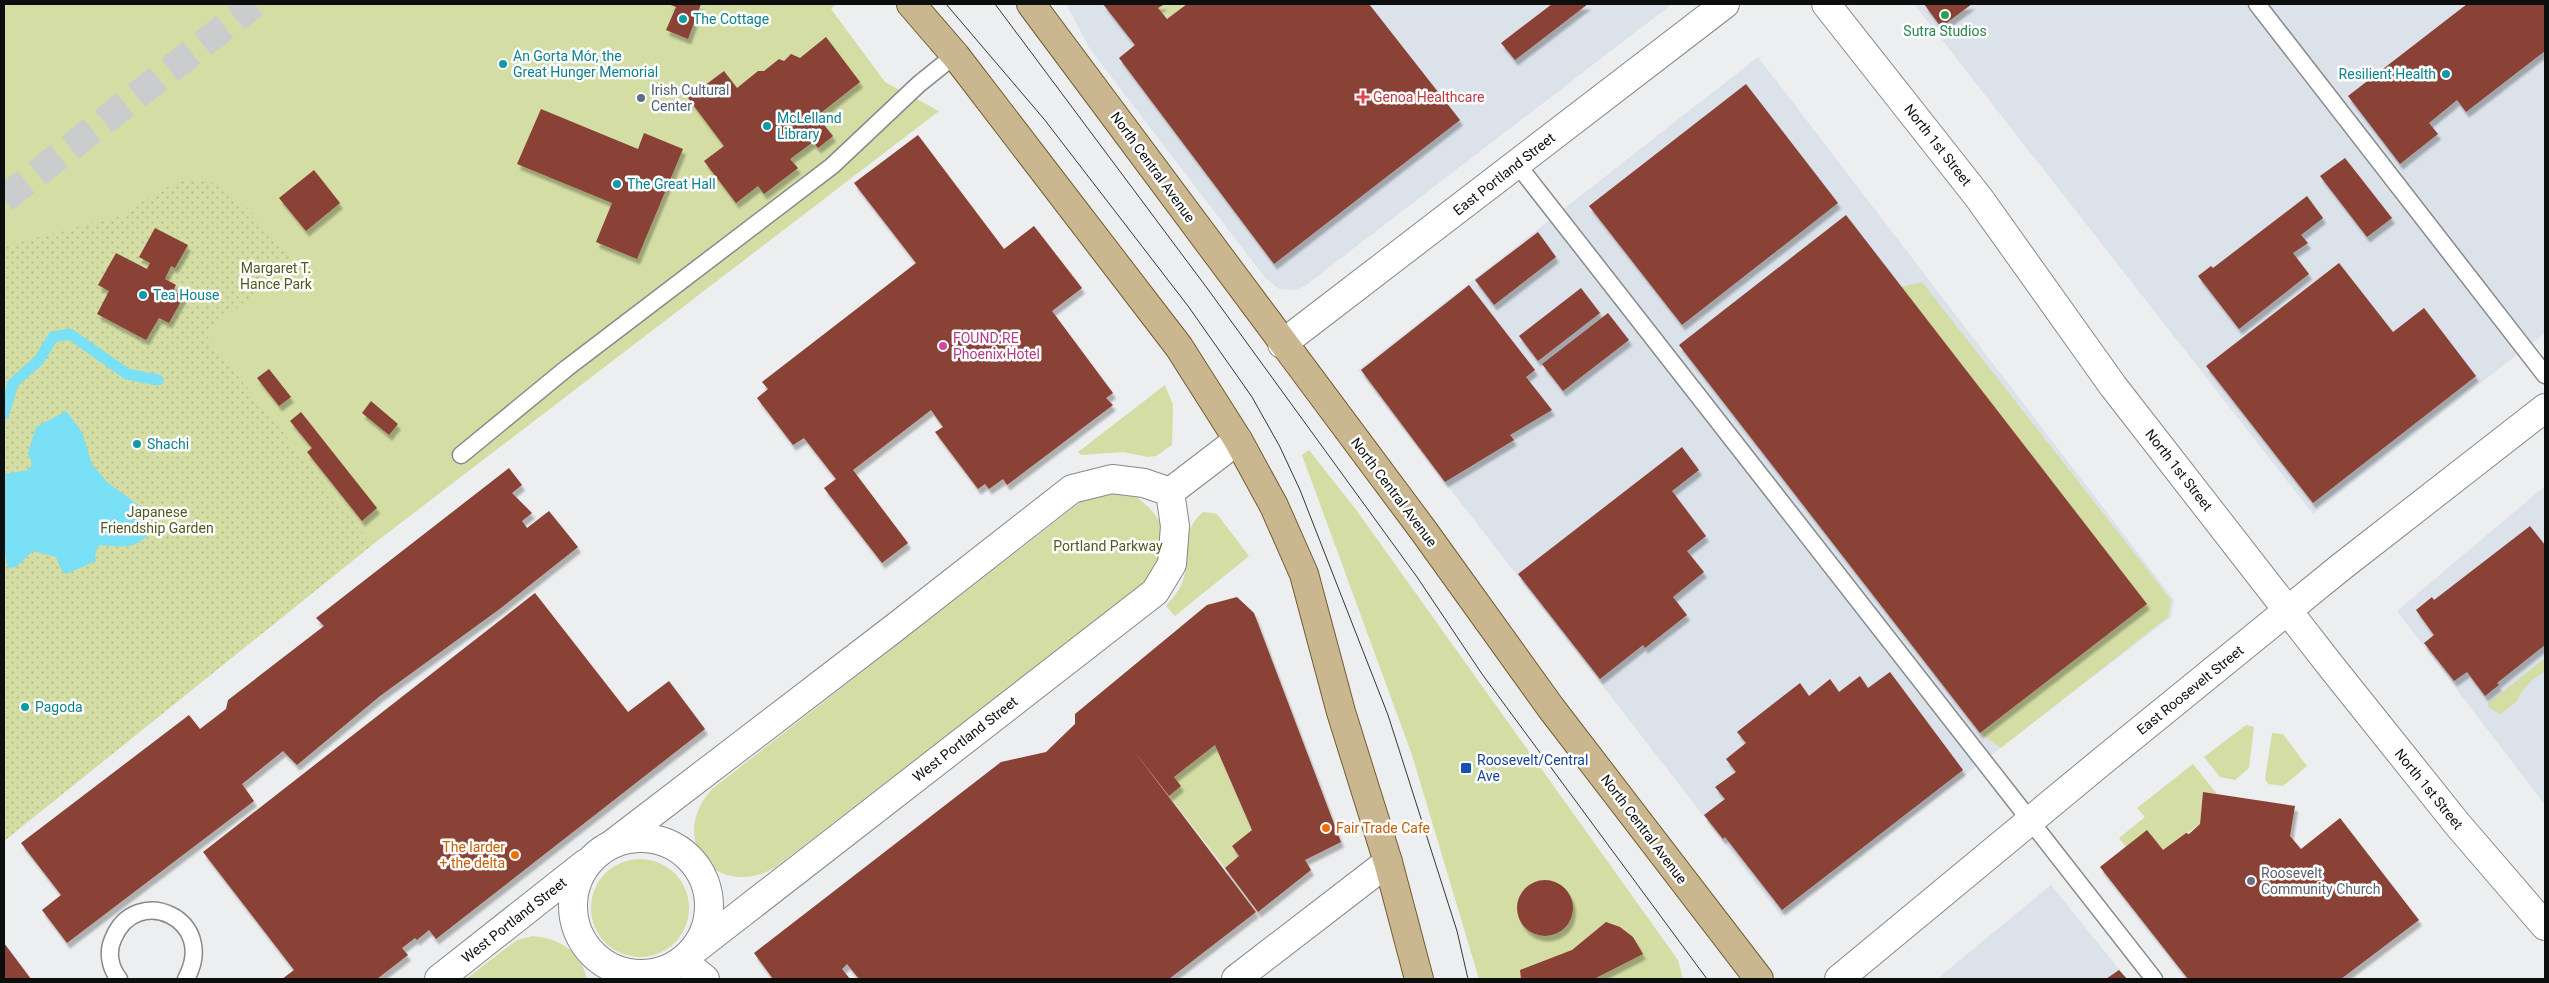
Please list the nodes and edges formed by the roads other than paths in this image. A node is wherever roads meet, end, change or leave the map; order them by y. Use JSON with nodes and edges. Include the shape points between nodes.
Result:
{"nodes":[{"id":1,"x":911,"y":4,"type":"edge"},
{"id":2,"x":1031,"y":4,"type":"edge"},
{"id":3,"x":1725,"y":4,"type":"edge"},
{"id":4,"x":1826,"y":4,"type":"edge"},
{"id":5,"x":2257,"y":4,"type":"edge"},
{"id":6,"x":955,"y":55,"type":"junction"},
{"id":7,"x":1517,"y":164,"type":"junction"},
{"id":8,"x":1282,"y":344,"type":"junction"},
{"id":9,"x":2545,"y":375,"type":"edge"},
{"id":10,"x":2545,"y":408,"type":"edge"},
{"id":11,"x":1238,"y":440,"type":"junction"},
{"id":12,"x":461,"y":455,"type":"dead end"},
{"id":13,"x":1170,"y":492,"type":"junction"},
{"id":14,"x":2288,"y":611,"type":"junction"},
{"id":15,"x":2032,"y":822,"type":"junction"},
{"id":16,"x":611,"y":845,"type":"junction"},
{"id":17,"x":590,"y":861,"type":"junction"},
{"id":18,"x":1388,"y":862,"type":"junction"},
{"id":19,"x":2545,"y":926,"type":"edge"},
{"id":20,"x":676,"y":965,"type":"edge"},
{"id":21,"x":119,"y":979,"type":"edge"},
{"id":22,"x":186,"y":979,"type":"edge"},
{"id":23,"x":439,"y":979,"type":"edge"},
{"id":24,"x":705,"y":979,"type":"edge"},
{"id":25,"x":1236,"y":979,"type":"edge"},
{"id":26,"x":1419,"y":979,"type":"edge"},
{"id":27,"x":1758,"y":979,"type":"edge"},
{"id":28,"x":1839,"y":979,"type":"edge"},
{"id":29,"x":2154,"y":979,"type":"edge"}],
"edges":[{"from":1,"to":6,"type":"main road"},
{"from":2,"to":8,"type":"main road","name":"North Central Avenue"},
{"from":3,"to":7,"type":"street","name":"East Portland Street"},
{"from":4,"to":14,"type":"street","name":"North 1st Street","via":[[1979,198],[2113,386]]},
{"from":5,"to":9,"type":"lane"},
{"from":6,"to":11,"type":"main road","via":[[1179,347]]},
{"from":6,"to":12,"type":"lane","via":[[919,84],[832,166],[567,368]]},
{"from":7,"to":8,"type":"street","name":"East Portland Street"},
{"from":7,"to":15,"type":"lane"},
{"from":8,"to":27,"type":"main road","name":"North Central Avenue","via":[[1423,530],[1551,708]]},
{"from":10,"to":14,"type":"street","name":"East Roosevelt Street"},
{"from":11,"to":13,"type":"street"},
{"from":11,"to":18,"type":"main road","via":[[1274,506],[1304,574],[1340,712]]},
{"from":13,"to":16,"type":"street","name":"West Portland Street","via":[[1144,483],[1112,479],[1072,489]]},
{"from":13,"to":20,"type":"street","name":"West Portland Street","via":[[1175,526],[1172,564],[1155,592]]},
{"from":14,"to":15,"type":"street","name":"East Roosevelt Street"},
{"from":14,"to":19,"type":"street","name":"North 1st Street","via":[[2452,817]]},
{"from":15,"to":28,"type":"street","name":"East Roosevelt Street"},
{"from":15,"to":29,"type":"lane"},
{"from":16,"to":17,"type":"street","name":"West Portland Street"},
{"from":16,"to":20,"type":"street","name":"West Portland Street","via":[[633,838],[657,840],[678,848],[695,864],[706,885],[710,908],[705,931]]},
{"from":17,"to":20,"type":"street","name":"West Portland Street","via":[[577,881],[572,904],[576,927],[586,948],[604,964],[626,973],[649,974]]},
{"from":17,"to":23,"type":"street","name":"West Portland Street"},
{"from":18,"to":25,"type":"street"},
{"from":18,"to":26,"type":"main road"},
{"from":20,"to":24,"type":"street"},
{"from":21,"to":22,"type":"lane","via":[[110,959],[110,945],[124,921],[150,910],[177,918],[194,940],[193,968]]}]}
